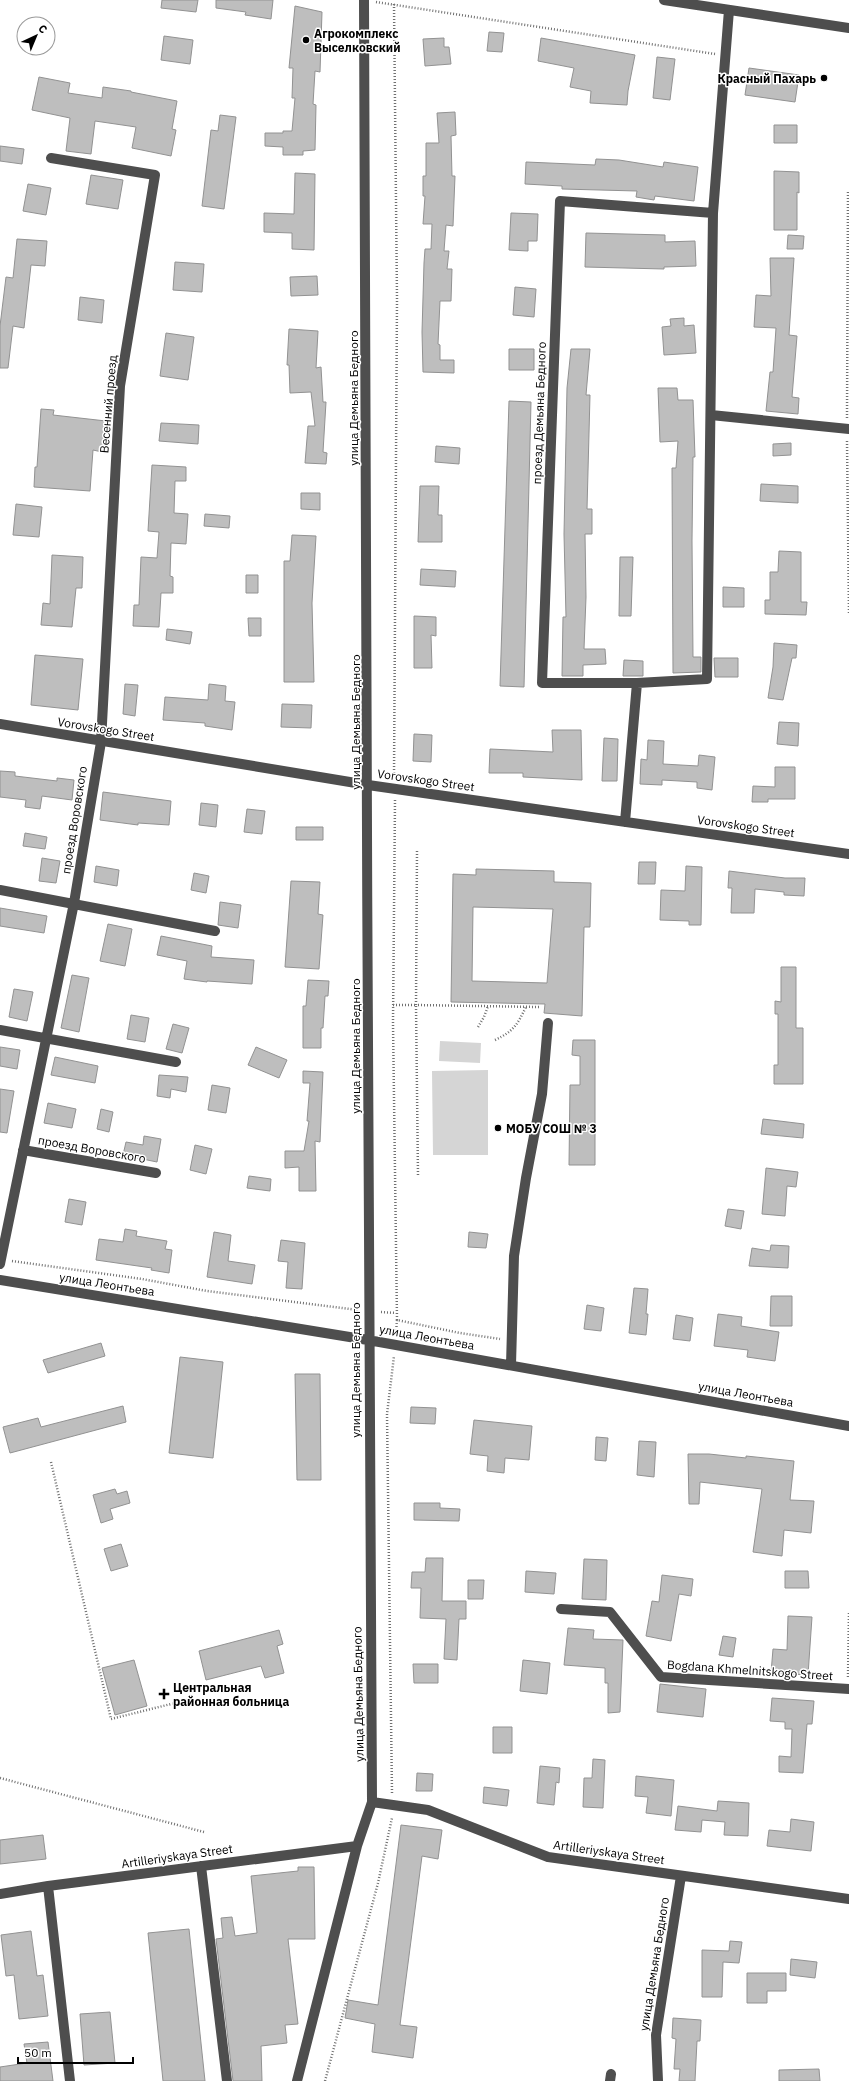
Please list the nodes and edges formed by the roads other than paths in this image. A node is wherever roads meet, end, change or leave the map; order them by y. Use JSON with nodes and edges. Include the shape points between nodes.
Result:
{"nodes":[{"id":1,"x":364,"y":0,"type":"edge"},
{"id":2,"x":664,"y":0,"type":"edge"},
{"id":3,"x":729,"y":10,"type":"junction"},
{"id":4,"x":849,"y":28,"type":"edge"},
{"id":5,"x":51,"y":158,"type":"dead end"},
{"id":6,"x":713,"y":213,"type":"junction"},
{"id":7,"x":711,"y":415,"type":"junction"},
{"id":8,"x":848,"y":429,"type":"edge"},
{"id":9,"x":637,"y":683,"type":"junction"},
{"id":10,"x":0,"y":724,"type":"edge"},
{"id":11,"x":101,"y":742,"type":"junction"},
{"id":12,"x":368,"y":785,"type":"junction"},
{"id":13,"x":625,"y":822,"type":"junction"},
{"id":14,"x":849,"y":854,"type":"edge"},
{"id":15,"x":0,"y":890,"type":"edge"},
{"id":16,"x":74,"y":903,"type":"junction"},
{"id":17,"x":215,"y":931,"type":"dead end"},
{"id":18,"x":548,"y":1023,"type":"dead end"},
{"id":19,"x":0,"y":1030,"type":"edge"},
{"id":20,"x":46,"y":1040,"type":"junction"},
{"id":21,"x":176,"y":1062,"type":"dead end"},
{"id":22,"x":23,"y":1150,"type":"junction"},
{"id":23,"x":156,"y":1173,"type":"dead end"},
{"id":24,"x":1,"y":1262,"type":"edge"},
{"id":25,"x":0,"y":1280,"type":"edge"},
{"id":26,"x":368,"y":1340,"type":"junction"},
{"id":27,"x":511,"y":1365,"type":"junction"},
{"id":28,"x":849,"y":1426,"type":"edge"},
{"id":29,"x":561,"y":1609,"type":"dead end"},
{"id":30,"x":849,"y":1689,"type":"edge"},
{"id":31,"x":372,"y":1802,"type":"junction"},
{"id":32,"x":357,"y":1846,"type":"junction"},
{"id":33,"x":201,"y":1866,"type":"junction"},
{"id":34,"x":681,"y":1876,"type":"junction"},
{"id":35,"x":48,"y":1886,"type":"junction"},
{"id":36,"x":0,"y":1894,"type":"edge"},
{"id":37,"x":849,"y":1899,"type":"edge"},
{"id":38,"x":70,"y":2081,"type":"edge"},
{"id":39,"x":227,"y":2081,"type":"edge"},
{"id":40,"x":297,"y":2081,"type":"edge"},
{"id":41,"x":658,"y":2081,"type":"edge"}],
"edges":[{"from":1,"to":12,"type":"street","name":"улица Демьяна Бедного"},
{"from":2,"to":3,"type":"street"},
{"from":3,"to":4,"type":"street"},
{"from":3,"to":6,"type":"street","name":"проезд Демьяна Бедного"},
{"from":5,"to":11,"type":"street","name":"Весенний проезд","via":[[155,175],[120,386]]},
{"from":6,"to":7,"type":"street","name":"проезд Демьяна Бедного"},
{"from":6,"to":9,"type":"street","name":"проезд Демьяна Бедного","via":[[560,201],[542,683]]},
{"from":7,"to":8,"type":"street"},
{"from":7,"to":9,"type":"street","name":"проезд Демьяна Бедного","via":[[707,679]]},
{"from":9,"to":13,"type":"street"},
{"from":10,"to":11,"type":"street","name":"Vorovskogo Street"},
{"from":11,"to":12,"type":"street","name":"Vorovskogo Street"},
{"from":11,"to":16,"type":"street","name":"проезд Воровского"},
{"from":12,"to":13,"type":"street","name":"Vorovskogo Street"},
{"from":12,"to":26,"type":"street","name":"улица Демьяна Бедного"},
{"from":13,"to":14,"type":"street","name":"Vorovskogo Street"},
{"from":15,"to":16,"type":"street"},
{"from":16,"to":17,"type":"street"},
{"from":16,"to":20,"type":"street","name":"проезд Воровского"},
{"from":18,"to":27,"type":"street","via":[[542,1094],[514,1256]]},
{"from":19,"to":20,"type":"street"},
{"from":20,"to":21,"type":"street"},
{"from":20,"to":22,"type":"street","name":"проезд Воровского"},
{"from":22,"to":23,"type":"street","name":"проезд Воровского"},
{"from":22,"to":24,"type":"street","name":"проезд Воровского"},
{"from":25,"to":26,"type":"street","name":"улица Леонтьева"},
{"from":26,"to":27,"type":"street","name":"улица Леонтьева"},
{"from":26,"to":31,"type":"street","name":"улица Демьяна Бедного"},
{"from":27,"to":28,"type":"street","name":"улица Леонтьева"},
{"from":29,"to":30,"type":"street","name":"Bogdana Khmelnitskogo Street","via":[[610,1612],[660,1677]]},
{"from":31,"to":32,"type":"street","name":"улица Демьяна Бедного"},
{"from":31,"to":34,"type":"street","name":"Artilleriyskaya Street","via":[[428,1810],[548,1857]]},
{"from":32,"to":33,"type":"street","name":"Artilleriyskaya Street"},
{"from":32,"to":40,"type":"street","name":"улица Демьяна Бедного"},
{"from":33,"to":35,"type":"street","name":"Artilleriyskaya Street"},
{"from":33,"to":39,"type":"street"},
{"from":34,"to":37,"type":"street","name":"Artilleriyskaya Street"},
{"from":34,"to":41,"type":"street","name":"улица Демьяна Бедного","via":[[656,2035]]},
{"from":35,"to":36,"type":"street","name":"Artilleriyskaya Street"},
{"from":35,"to":38,"type":"street"}]}
